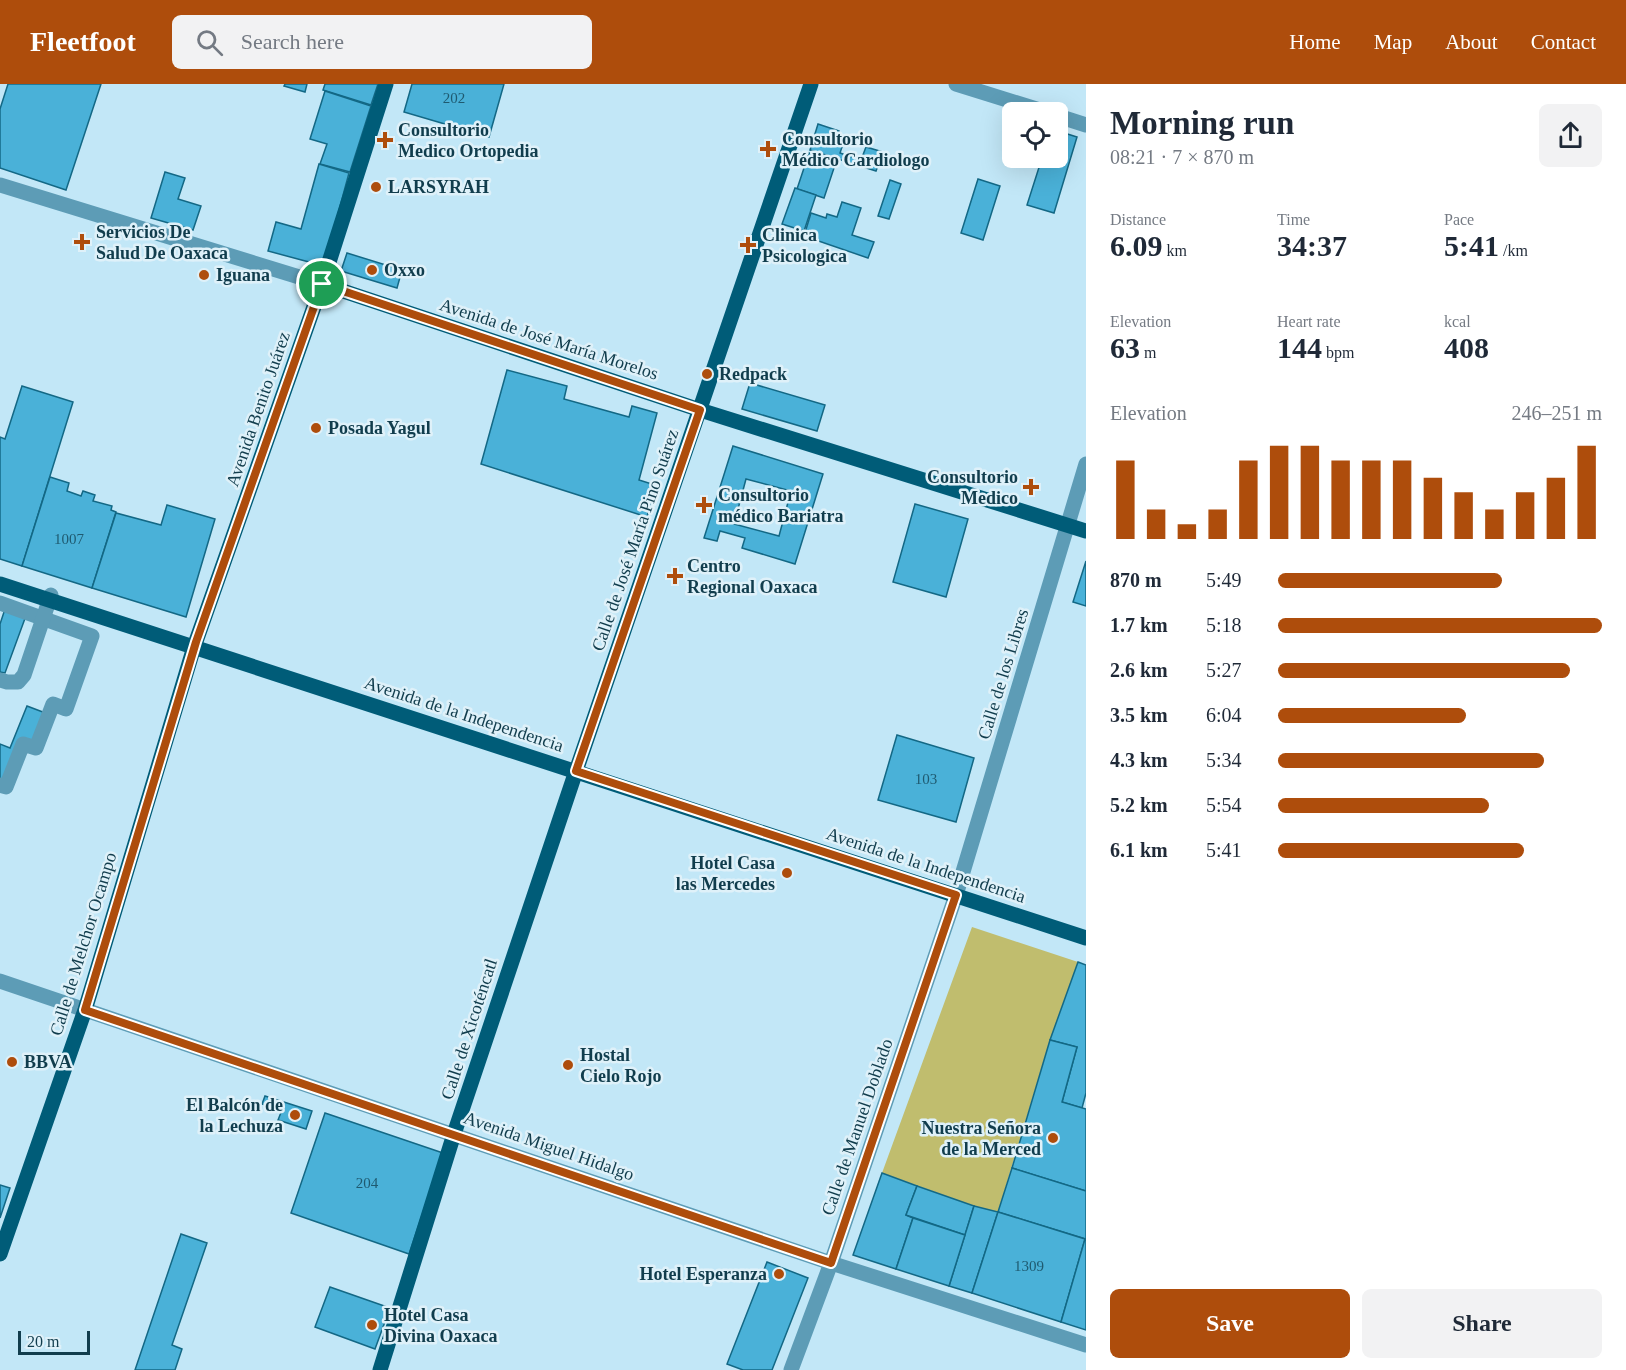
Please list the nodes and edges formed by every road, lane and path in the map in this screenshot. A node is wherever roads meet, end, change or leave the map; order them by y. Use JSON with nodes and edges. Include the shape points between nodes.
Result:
{"nodes":[{"id":1,"x":386,"y":84,"type":"edge"},
{"id":2,"x":811,"y":84,"type":"edge"},
{"id":3,"x":956,"y":84,"type":"edge"},
{"id":4,"x":1014,"y":102,"type":"edge"},
{"id":5,"x":1068,"y":119,"type":"edge"},
{"id":6,"x":1086,"y":125,"type":"edge"},
{"id":7,"x":0,"y":185,"type":"edge"},
{"id":8,"x":322,"y":284,"type":"junction"},
{"id":9,"x":700,"y":410,"type":"junction"},
{"id":10,"x":1086,"y":464,"type":"edge"},
{"id":11,"x":1068,"y":525,"type":"junction"},
{"id":12,"x":1086,"y":531,"type":"edge"},
{"id":13,"x":1,"y":584,"type":"edge"},
{"id":14,"x":50,"y":598,"type":"junction"},
{"id":15,"x":0,"y":603,"type":"edge"},
{"id":16,"x":44,"y":619,"type":"junction"},
{"id":17,"x":195,"y":645,"type":"junction"},
{"id":18,"x":0,"y":680,"type":"edge"},
{"id":19,"x":576,"y":771,"type":"junction"},
{"id":20,"x":0,"y":785,"type":"edge"},
{"id":21,"x":956,"y":895,"type":"junction"},
{"id":22,"x":1086,"y":938,"type":"edge"},
{"id":23,"x":0,"y":981,"type":"edge"},
{"id":24,"x":85,"y":1010,"type":"junction"},
{"id":25,"x":454,"y":1134,"type":"junction"},
{"id":26,"x":0,"y":1254,"type":"edge"},
{"id":27,"x":831,"y":1263,"type":"junction"},
{"id":28,"x":1086,"y":1346,"type":"edge"},
{"id":29,"x":381,"y":1370,"type":"edge"},
{"id":30,"x":790,"y":1370,"type":"edge"}],
"edges":[{"from":1,"to":8,"type":"main road","name":"Avenida Benito Juárez"},
{"from":2,"to":9,"type":"main road","name":"Calle de José María Pino Suárez"},
{"from":3,"to":4,"type":"street"},
{"from":5,"to":6,"type":"street"},
{"from":7,"to":8,"type":"street","name":"Avenida de José María Morelos"},
{"from":8,"to":9,"type":"main road","name":"Avenida de José María Morelos"},
{"from":8,"to":17,"type":"main road","name":"Avenida Benito Juárez"},
{"from":9,"to":11,"type":"main road","name":"Avenida de José María Morelos"},
{"from":9,"to":19,"type":"main road","name":"Calle de José María Pino Suárez"},
{"from":10,"to":11,"type":"street","name":"Calle de los Libres"},
{"from":11,"to":12,"type":"main road","name":"Avenida de José María Morelos"},
{"from":11,"to":21,"type":"street","name":"Calle de los Libres"},
{"from":13,"to":14,"type":"main road","name":"Avenida de la Independencia"},
{"from":14,"to":16,"type":"street"},
{"from":14,"to":17,"type":"main road","name":"Avenida de la Independencia"},
{"from":15,"to":16,"type":"street"},
{"from":16,"to":18,"type":"street","via":[[24,675],[18,682]]},
{"from":16,"to":20,"type":"street","via":[[92,636],[66,709],[53,704],[36,748],[23,744],[6,787]]},
{"from":17,"to":19,"type":"main road","name":"Avenida de la Independencia"},
{"from":17,"to":24,"type":"main road","name":"Calle de Melchor Ocampo"},
{"from":19,"to":21,"type":"main road","name":"Avenida de la Independencia"},
{"from":19,"to":25,"type":"main road","name":"Calle de Xicoténcatl"},
{"from":21,"to":22,"type":"main road","name":"Avenida de la Independencia"},
{"from":21,"to":27,"type":"street","name":"Calle de Manuel Doblado"},
{"from":23,"to":24,"type":"street","name":"Avenida Miguel Hidalgo"},
{"from":24,"to":25,"type":"street","name":"Avenida Miguel Hidalgo"},
{"from":24,"to":26,"type":"main road","name":"Calle de Melchor Ocampo"},
{"from":25,"to":27,"type":"street","name":"Avenida Miguel Hidalgo"},
{"from":25,"to":29,"type":"main road","name":"Calle de Xicoténcatl"},
{"from":27,"to":28,"type":"street","name":"Avenida Miguel Hidalgo"},
{"from":27,"to":30,"type":"street","name":"Calle de Manuel Doblado"}]}
